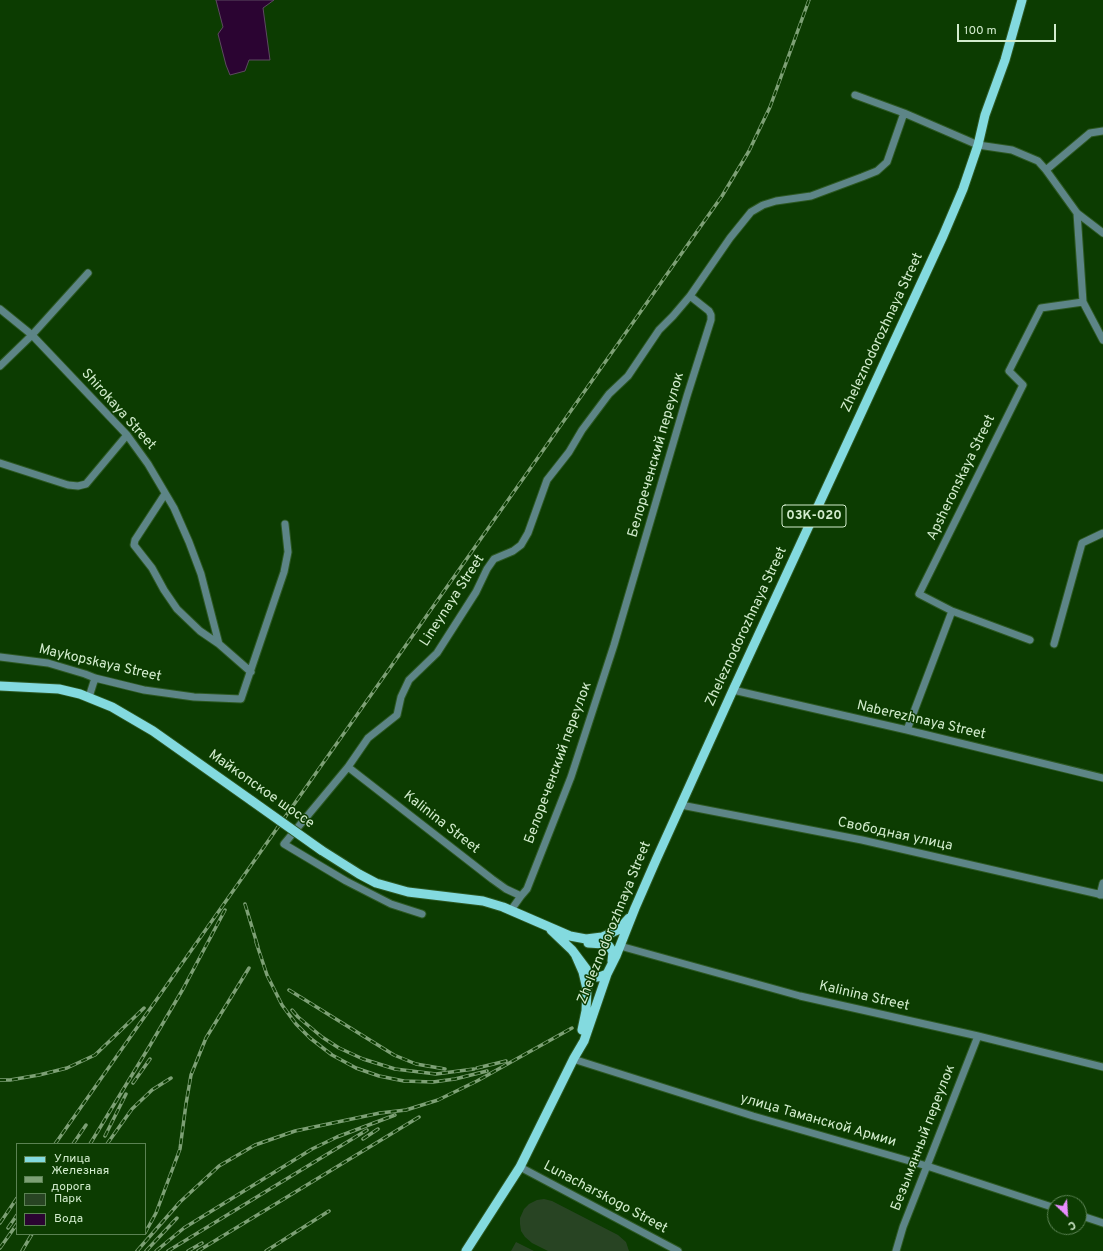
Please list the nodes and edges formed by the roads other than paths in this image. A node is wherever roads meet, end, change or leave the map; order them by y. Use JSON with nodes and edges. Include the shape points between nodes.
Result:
{"nodes":[{"id":1,"x":1022,"y":0,"type":"edge"},
{"id":2,"x":855,"y":95,"type":"dead end"},
{"id":3,"x":904,"y":113,"type":"junction"},
{"id":4,"x":1103,"y":131,"type":"edge"},
{"id":5,"x":978,"y":145,"type":"junction"},
{"id":6,"x":1046,"y":170,"type":"junction"},
{"id":7,"x":1077,"y":213,"type":"junction"},
{"id":8,"x":1103,"y":233,"type":"edge"},
{"id":9,"x":88,"y":273,"type":"dead end"},
{"id":10,"x":690,"y":296,"type":"junction"},
{"id":11,"x":1083,"y":302,"type":"junction"},
{"id":12,"x":0,"y":309,"type":"edge"},
{"id":13,"x":32,"y":335,"type":"junction"},
{"id":14,"x":1103,"y":340,"type":"edge"},
{"id":15,"x":0,"y":366,"type":"edge"},
{"id":16,"x":127,"y":435,"type":"junction"},
{"id":17,"x":0,"y":463,"type":"edge"},
{"id":18,"x":165,"y":494,"type":"junction"},
{"id":19,"x":285,"y":524,"type":"dead end"},
{"id":20,"x":1103,"y":533,"type":"edge"},
{"id":21,"x":952,"y":611,"type":"junction"},
{"id":22,"x":1030,"y":640,"type":"dead end"},
{"id":23,"x":219,"y":644,"type":"junction"},
{"id":24,"x":1054,"y":644,"type":"dead end"},
{"id":25,"x":0,"y":657,"type":"edge"},
{"id":26,"x":250,"y":672,"type":"junction"},
{"id":27,"x":95,"y":678,"type":"junction"},
{"id":28,"x":0,"y":686,"type":"edge"},
{"id":29,"x":733,"y":690,"type":"junction"},
{"id":30,"x":89,"y":698,"type":"junction"},
{"id":31,"x":907,"y":730,"type":"junction"},
{"id":32,"x":348,"y":767,"type":"junction"},
{"id":33,"x":1103,"y":778,"type":"edge"},
{"id":34,"x":681,"y":805,"type":"junction"},
{"id":35,"x":1103,"y":883,"type":"edge"},
{"id":36,"x":1102,"y":895,"type":"edge"},
{"id":37,"x":521,"y":896,"type":"junction"},
{"id":38,"x":635,"y":908,"type":"junction"},
{"id":39,"x":511,"y":910,"type":"junction"},
{"id":40,"x":422,"y":914,"type":"dead end"},
{"id":41,"x":547,"y":927,"type":"junction"},
{"id":42,"x":570,"y":936,"type":"junction"},
{"id":43,"x":620,"y":946,"type":"junction"},
{"id":44,"x":576,"y":956,"type":"junction"},
{"id":45,"x":609,"y":970,"type":"junction"},
{"id":46,"x":978,"y":1036,"type":"junction"},
{"id":47,"x":573,"y":1059,"type":"junction"},
{"id":48,"x":1103,"y":1067,"type":"edge"},
{"id":49,"x":927,"y":1166,"type":"junction"},
{"id":50,"x":520,"y":1167,"type":"junction"},
{"id":51,"x":1047,"y":1205,"type":"edge"},
{"id":52,"x":1087,"y":1218,"type":"edge"},
{"id":53,"x":1103,"y":1223,"type":"edge"},
{"id":54,"x":466,"y":1251,"type":"edge"},
{"id":55,"x":678,"y":1251,"type":"edge"},
{"id":56,"x":896,"y":1251,"type":"edge"}],
"edges":[{"from":1,"to":5,"type":"main road","name":"Zheleznodorozhnaya Street","number":"03К-020","via":[[985,115]]},
{"from":2,"to":3,"type":"street"},
{"from":3,"to":5,"type":"street"},
{"from":3,"to":10,"type":"street","via":[[887,162],[877,171],[811,196],[776,201],[751,212]]},
{"from":4,"to":6,"type":"street","via":[[1090,133]]},
{"from":5,"to":6,"type":"street","via":[[1012,150],[1038,161]]},
{"from":5,"to":29,"type":"main road","name":"Zheleznodorozhnaya Street","number":"03К-020","via":[[943,236]]},
{"from":6,"to":7,"type":"street"},
{"from":7,"to":8,"type":"street"},
{"from":7,"to":11,"type":"street"},
{"from":9,"to":13,"type":"street"},
{"from":10,"to":32,"type":"street","name":"Lineynaya Street","via":[[659,330],[628,376],[609,394],[547,480],[522,545],[494,560],[437,653],[408,680],[397,715],[368,738]]},
{"from":10,"to":37,"type":"street","name":"Белореченский переулок","via":[[708,311],[711,320],[614,645],[570,777],[527,889]]},
{"from":11,"to":14,"type":"street"},
{"from":11,"to":21,"type":"street","name":"Apsheronskaya Street","via":[[1042,308],[1009,370],[1023,385],[919,594]]},
{"from":12,"to":13,"type":"street","name":"Shirokaya Street"},
{"from":13,"to":15,"type":"street"},
{"from":13,"to":16,"type":"street","name":"Shirokaya Street"},
{"from":16,"to":17,"type":"street","via":[[86,484],[78,486]]},
{"from":16,"to":18,"type":"street","name":"Shirokaya Street"},
{"from":18,"to":23,"type":"street","name":"Shirokaya Street","via":[[174,508],[201,574]]},
{"from":18,"to":23,"type":"street","via":[[134,545],[152,568],[177,609],[200,631]]},
{"from":19,"to":26,"type":"street","via":[[288,552],[284,572]]},
{"from":20,"to":24,"type":"street","via":[[1082,543]]},
{"from":21,"to":22,"type":"street","name":"Apsheronskaya Street"},
{"from":21,"to":31,"type":"street"},
{"from":23,"to":26,"type":"street"},
{"from":25,"to":27,"type":"street","name":"Maykopskaya Street","via":[[48,664]]},
{"from":26,"to":27,"type":"street","name":"Maykopskaya Street","via":[[241,699],[194,697],[144,690]]},
{"from":27,"to":30,"type":"street"},
{"from":28,"to":30,"type":"main road","name":"Майкопское шоссе","via":[[59,689]]},
{"from":29,"to":31,"type":"street","name":"Naberezhnaya Street"},
{"from":29,"to":34,"type":"main road","name":"Zheleznodorozhnaya Street","number":"03К-020"},
{"from":30,"to":39,"type":"main road","name":"Майкопское шоссе","bridge":true,"via":[[112,707],[153,731],[359,874],[392,888],[483,901]]},
{"from":31,"to":33,"type":"street","name":"Naberezhnaya Street"},
{"from":32,"to":37,"type":"street","name":"Kalinina Street","via":[[492,879]]},
{"from":32,"to":40,"type":"street","name":"Lineynaya Street","via":[[284,844],[391,904]]},
{"from":34,"to":36,"type":"street","name":"Свободная улица","via":[[862,840]]},
{"from":34,"to":38,"type":"main road","name":"Zheleznodorozhnaya Street","number":"03К-020"},
{"from":35,"to":36,"type":"street"},
{"from":37,"to":39,"type":"street","name":"Белореченский переулок"},
{"from":38,"to":42,"type":"main road","via":[[621,927],[607,935],[591,939]]},
{"from":38,"to":43,"type":"main road","name":"Zheleznodorozhnaya Street","number":"03К-020"},
{"from":39,"to":41,"type":"main road","name":"Майкопское шоссе"},
{"from":41,"to":42,"type":"main road"},
{"from":41,"to":44,"type":"main road"},
{"from":42,"to":45,"type":"main road","via":[[584,943],[609,946],[613,952]]},
{"from":43,"to":45,"type":"main road","name":"Zheleznodorozhnaya Street","number":"03К-020"},
{"from":43,"to":46,"type":"street","name":"Kalinina Street","via":[[800,996]]},
{"from":44,"to":45,"type":"main road","via":[[590,974],[602,976]]},
{"from":44,"to":47,"type":"main road","via":[[586,981],[588,995]]},
{"from":45,"to":47,"type":"main road","name":"Zheleznodorozhnaya Street","via":[[584,1041]]},
{"from":46,"to":48,"type":"street","name":"Kalinina Street"},
{"from":46,"to":49,"type":"street","name":"Безымянный переулок"},
{"from":47,"to":49,"type":"street","name":"улица Таманской Армии","via":[[753,1116]]},
{"from":47,"to":50,"type":"main road","name":"Zheleznodorozhnaya Street"},
{"from":49,"to":51,"type":"street","name":"улица Таманской Армии"},
{"from":49,"to":56,"type":"street","name":"Безымянный переулок"},
{"from":50,"to":54,"type":"main road","name":"Zheleznodorozhnaya Street"},
{"from":50,"to":55,"type":"street","name":"Lunacharskogo Street"},
{"from":52,"to":53,"type":"street"}]}
